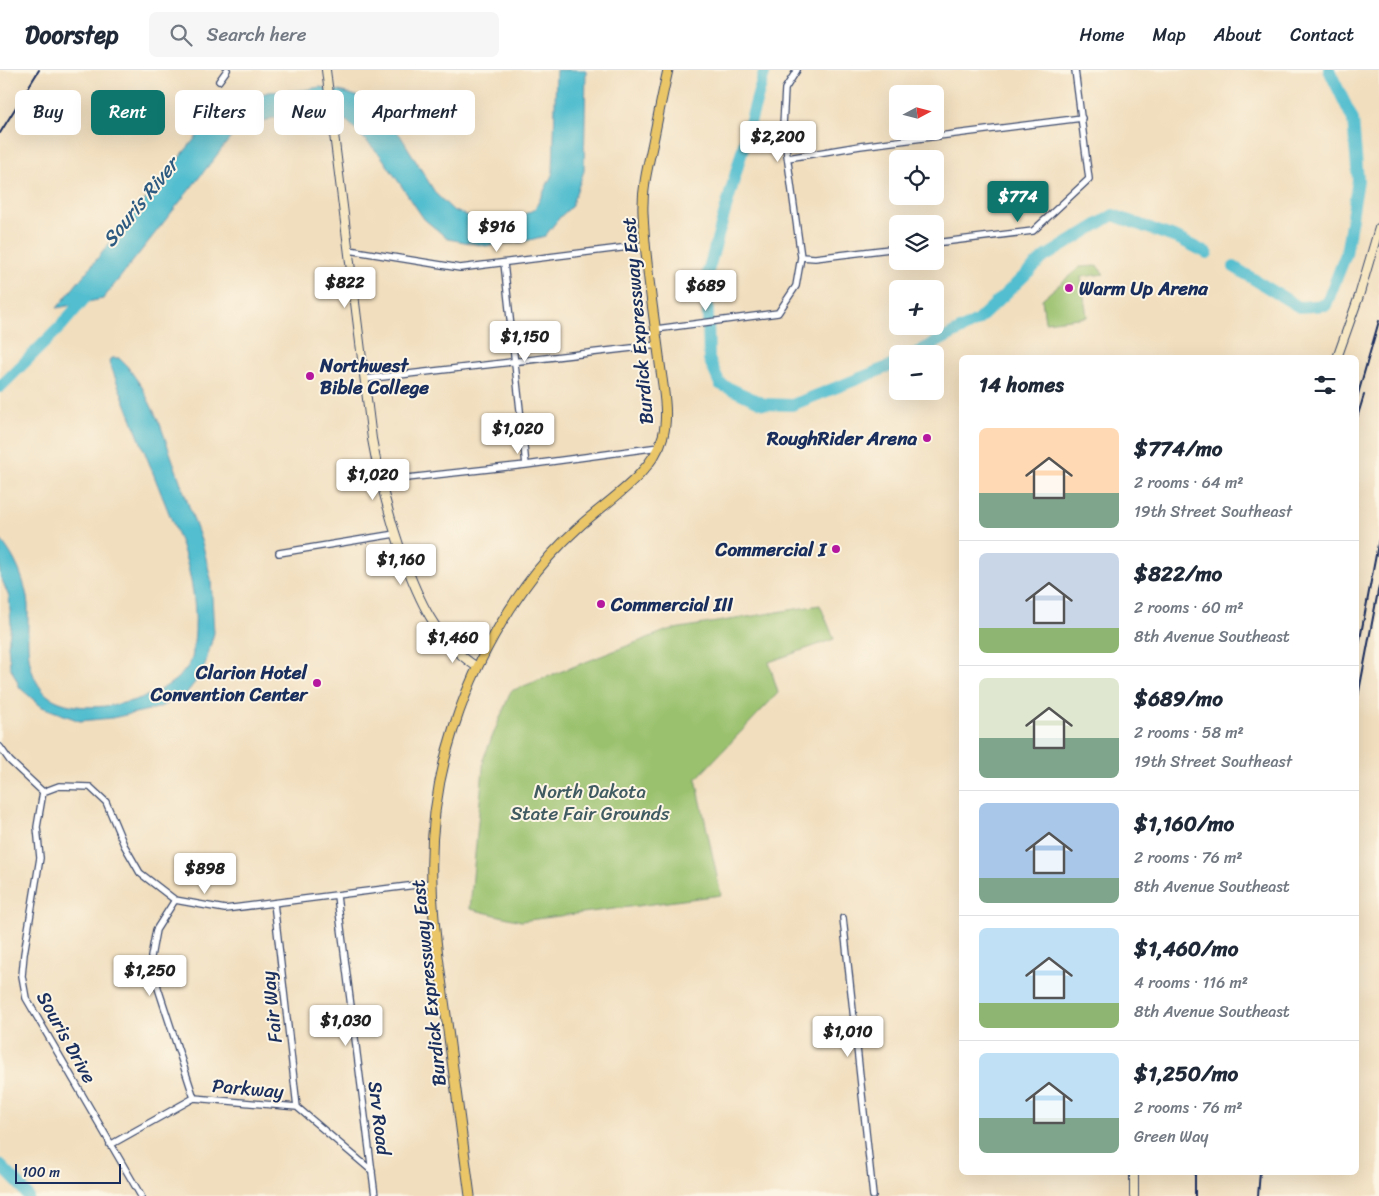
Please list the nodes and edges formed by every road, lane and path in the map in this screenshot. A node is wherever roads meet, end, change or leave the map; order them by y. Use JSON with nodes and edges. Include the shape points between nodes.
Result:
{"nodes":[{"id":1,"x":226,"y":70,"type":"edge"},
{"id":2,"x":668,"y":70,"type":"edge"},
{"id":3,"x":1075,"y":70,"type":"edge"},
{"id":4,"x":796,"y":73,"type":"edge"},
{"id":5,"x":327,"y":74,"type":"edge"},
{"id":6,"x":219,"y":81,"type":"dead end"},
{"id":7,"x":1082,"y":118,"type":"junction"},
{"id":8,"x":788,"y":158,"type":"junction"},
{"id":9,"x":1379,"y":228,"type":"edge"},
{"id":10,"x":944,"y":242,"type":"edge"},
{"id":11,"x":645,"y":245,"type":"junction"},
{"id":12,"x":889,"y":249,"type":"edge"},
{"id":13,"x":349,"y":250,"type":"junction"},
{"id":14,"x":801,"y":257,"type":"junction"},
{"id":15,"x":504,"y":263,"type":"junction"},
{"id":16,"x":656,"y":329,"type":"junction"},
{"id":17,"x":658,"y":344,"type":"junction"},
{"id":18,"x":1338,"y":355,"type":"edge"},
{"id":19,"x":515,"y":362,"type":"junction"},
{"id":20,"x":365,"y":380,"type":"junction"},
{"id":21,"x":659,"y":447,"type":"junction"},
{"id":22,"x":526,"y":465,"type":"junction"},
{"id":23,"x":380,"y":482,"type":"junction"},
{"id":24,"x":395,"y":534,"type":"junction"},
{"id":25,"x":280,"y":553,"type":"dead end"},
{"id":26,"x":508,"y":612,"type":"dead end"},
{"id":27,"x":498,"y":628,"type":"junction"},
{"id":28,"x":477,"y":668,"type":"junction"},
{"id":29,"x":0,"y":747,"type":"edge"},
{"id":30,"x":43,"y":792,"type":"junction"},
{"id":31,"x":432,"y":883,"type":"junction"},
{"id":32,"x":337,"y":896,"type":"junction"},
{"id":33,"x":175,"y":900,"type":"junction"},
{"id":34,"x":274,"y":903,"type":"junction"},
{"id":35,"x":843,"y":918,"type":"dead end"},
{"id":36,"x":194,"y":1098,"type":"junction"},
{"id":37,"x":297,"y":1107,"type":"junction"},
{"id":38,"x":110,"y":1145,"type":"junction"},
{"id":39,"x":372,"y":1172,"type":"junction"},
{"id":40,"x":1134,"y":1175,"type":"edge"},
{"id":41,"x":141,"y":1196,"type":"edge"},
{"id":42,"x":375,"y":1196,"type":"edge"},
{"id":43,"x":470,"y":1196,"type":"edge"},
{"id":44,"x":874,"y":1196,"type":"edge"},
{"id":45,"x":1134,"y":1196,"type":"edge"}],
"edges":[{"from":1,"to":6,"type":"street"},
{"from":2,"to":11,"type":"main road","name":"Burdick Expressway East","via":[[644,189]]},
{"from":3,"to":7,"type":"street"},
{"from":4,"to":8,"type":"street","via":[[785,89],[783,126]]},
{"from":5,"to":13,"type":"street"},
{"from":7,"to":8,"type":"street"},
{"from":7,"to":10,"type":"street","via":[[1089,179],[1033,231]]},
{"from":8,"to":14,"type":"street"},
{"from":9,"to":18,"type":"street"},
{"from":11,"to":15,"type":"street"},
{"from":11,"to":16,"type":"main road","name":"Burdick Expressway East"},
{"from":12,"to":14,"type":"street"},
{"from":13,"to":15,"type":"street","via":[[460,268]]},
{"from":13,"to":20,"type":"street"},
{"from":14,"to":16,"type":"street","via":[[796,286],[778,313]]},
{"from":15,"to":19,"type":"street"},
{"from":16,"to":17,"type":"main road","name":"Burdick Expressway East"},
{"from":17,"to":19,"type":"street"},
{"from":17,"to":21,"type":"main road","name":"Burdick Expressway East","via":[[665,423]]},
{"from":19,"to":20,"type":"street"},
{"from":19,"to":22,"type":"street"},
{"from":20,"to":23,"type":"street"},
{"from":21,"to":22,"type":"street"},
{"from":21,"to":27,"type":"main road","name":"Burdick Expressway East","via":[[644,469],[557,548],[531,578]]},
{"from":22,"to":23,"type":"street"},
{"from":23,"to":24,"type":"street"},
{"from":24,"to":25,"type":"street"},
{"from":24,"to":28,"type":"street","via":[[432,624],[464,660]]},
{"from":26,"to":27,"type":"main road","name":"Burdick Expressway East"},
{"from":27,"to":28,"type":"main road","name":"Burdick Expressway East"},
{"from":28,"to":31,"type":"main road","name":"Burdick Expressway East","via":[[448,742],[440,775],[434,816]]},
{"from":29,"to":30,"type":"street"},
{"from":30,"to":33,"type":"street","via":[[59,786],[90,787],[106,802],[140,873]]},
{"from":30,"to":38,"type":"street","name":"Souris Drive","via":[[37,827],[40,858],[22,976],[26,998]]},
{"from":31,"to":32,"type":"street"},
{"from":31,"to":43,"type":"main road","name":"Burdick Expressway East","via":[[437,948]]},
{"from":32,"to":34,"type":"street"},
{"from":32,"to":39,"type":"street","name":"Srv Road"},
{"from":33,"to":34,"type":"street","via":[[225,909]]},
{"from":33,"to":36,"type":"street","via":[[156,930],[151,958]]},
{"from":34,"to":37,"type":"street","name":"Fair Way"},
{"from":35,"to":44,"type":"street"},
{"from":36,"to":37,"type":"street","name":"Parkway"},
{"from":36,"to":38,"type":"street","name":"Parkway"},
{"from":37,"to":39,"type":"street","name":"Parkway"},
{"from":38,"to":41,"type":"street","name":"Souris Drive"},
{"from":39,"to":42,"type":"street","name":"Srv Road"},
{"from":40,"to":45,"type":"street"}]}
